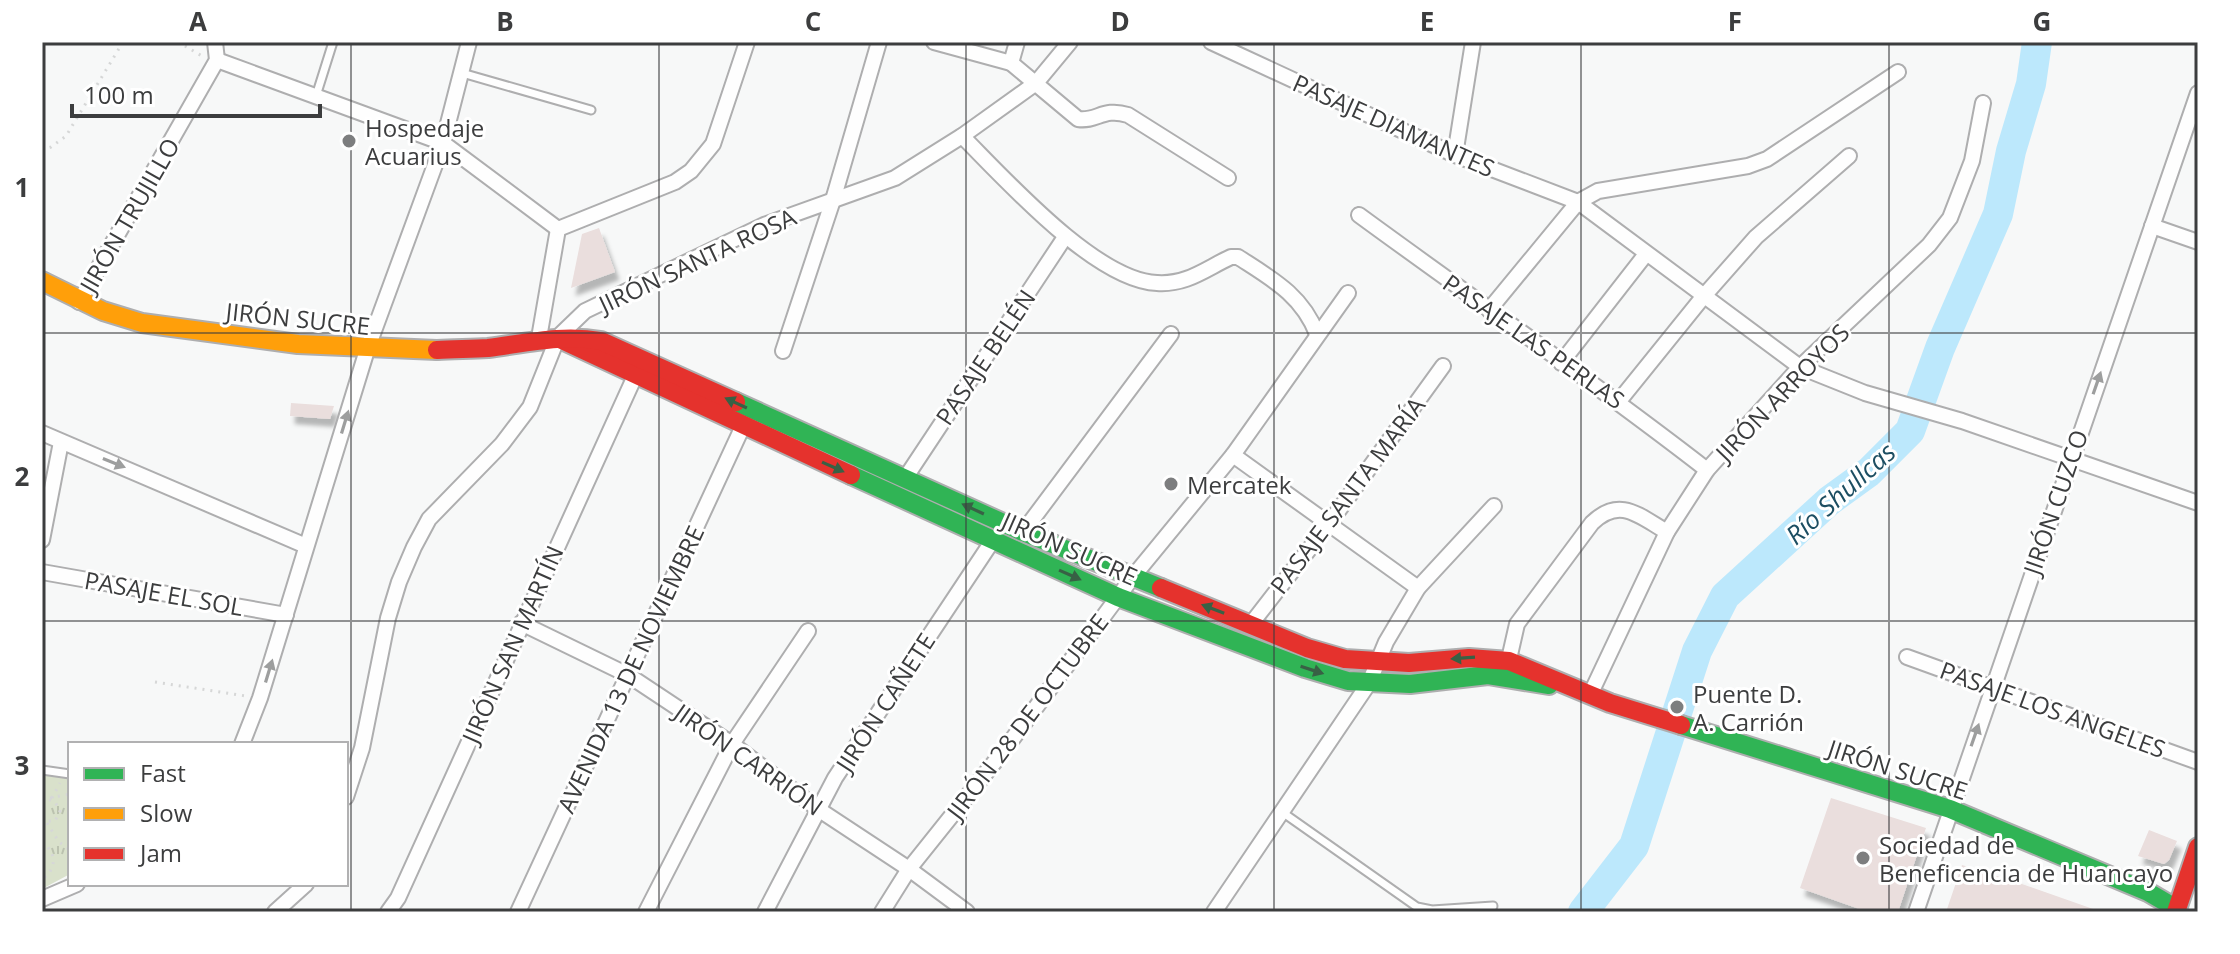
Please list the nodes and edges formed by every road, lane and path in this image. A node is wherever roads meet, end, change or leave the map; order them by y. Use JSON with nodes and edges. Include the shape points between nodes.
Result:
{"nodes":[{"id":1,"x":123,"y":42,"type":"edge"},
{"id":2,"x":180,"y":42,"type":"edge"},
{"id":3,"x":191,"y":42,"type":"edge"},
{"id":4,"x":215,"y":42,"type":"edge"},
{"id":5,"x":333,"y":42,"type":"edge"},
{"id":6,"x":469,"y":42,"type":"edge"},
{"id":7,"x":747,"y":42,"type":"edge"},
{"id":8,"x":879,"y":42,"type":"edge"},
{"id":9,"x":934,"y":42,"type":"edge"},
{"id":10,"x":1017,"y":42,"type":"edge"},
{"id":11,"x":1070,"y":42,"type":"edge"},
{"id":12,"x":1211,"y":42,"type":"edge"},
{"id":13,"x":1473,"y":42,"type":"edge"},
{"id":14,"x":217,"y":60,"type":"junction"},
{"id":15,"x":1011,"y":63,"type":"junction"},
{"id":16,"x":1898,"y":72,"type":"dead end"},
{"id":17,"x":460,"y":73,"type":"junction"},
{"id":18,"x":1036,"y":83,"type":"junction"},
{"id":19,"x":2198,"y":93,"type":"edge"},
{"id":20,"x":315,"y":98,"type":"junction"},
{"id":21,"x":1983,"y":103,"type":"dead end"},
{"id":22,"x":591,"y":110,"type":"dead end"},
{"id":23,"x":962,"y":136,"type":"junction"},
{"id":24,"x":443,"y":143,"type":"junction"},
{"id":25,"x":42,"y":150,"type":"edge"},
{"id":26,"x":1455,"y":155,"type":"junction"},
{"id":27,"x":1849,"y":156,"type":"dead end"},
{"id":28,"x":1228,"y":178,"type":"dead end"},
{"id":29,"x":833,"y":200,"type":"junction"},
{"id":30,"x":1578,"y":202,"type":"junction"},
{"id":31,"x":1359,"y":215,"type":"dead end"},
{"id":32,"x":2152,"y":226,"type":"junction"},
{"id":33,"x":558,"y":229,"type":"junction"},
{"id":34,"x":1065,"y":237,"type":"junction"},
{"id":35,"x":2198,"y":242,"type":"edge"},
{"id":36,"x":1646,"y":254,"type":"junction"},
{"id":37,"x":42,"y":281,"type":"edge"},
{"id":38,"x":1348,"y":293,"type":"dead end"},
{"id":39,"x":1703,"y":297,"type":"junction"},
{"id":40,"x":79,"y":302,"type":"junction"},
{"id":41,"x":1489,"y":310,"type":"junction"},
{"id":42,"x":1171,"y":334,"type":"dead end"},
{"id":43,"x":1317,"y":334,"type":"junction"},
{"id":44,"x":549,"y":338,"type":"junction"},
{"id":45,"x":367,"y":350,"type":"junction"},
{"id":46,"x":783,"y":351,"type":"dead end"},
{"id":47,"x":1561,"y":363,"type":"junction"},
{"id":48,"x":1443,"y":366,"type":"dead end"},
{"id":49,"x":1800,"y":367,"type":"junction"},
{"id":50,"x":635,"y":376,"type":"junction"},
{"id":51,"x":1619,"y":401,"type":"junction"},
{"id":52,"x":743,"y":426,"type":"junction"},
{"id":53,"x":42,"y":433,"type":"edge"},
{"id":54,"x":61,"y":442,"type":"junction"},
{"id":55,"x":1233,"y":455,"type":"junction"},
{"id":56,"x":2070,"y":459,"type":"junction"},
{"id":57,"x":1707,"y":470,"type":"junction"},
{"id":58,"x":906,"y":477,"type":"junction"},
{"id":59,"x":2198,"y":503,"type":"edge"},
{"id":60,"x":1494,"y":506,"type":"dead end"},
{"id":61,"x":1328,"y":525,"type":"junction"},
{"id":62,"x":1023,"y":532,"type":"junction"},
{"id":63,"x":1667,"y":532,"type":"junction"},
{"id":64,"x":42,"y":540,"type":"edge"},
{"id":65,"x":993,"y":540,"type":"junction"},
{"id":66,"x":306,"y":546,"type":"junction"},
{"id":67,"x":42,"y":572,"type":"edge"},
{"id":68,"x":1132,"y":578,"type":"junction"},
{"id":69,"x":1418,"y":588,"type":"junction"},
{"id":70,"x":1118,"y":597,"type":"junction"},
{"id":71,"x":286,"y":615,"type":"junction"},
{"id":72,"x":521,"y":623,"type":"junction"},
{"id":73,"x":1251,"y":624,"type":"junction"},
{"id":74,"x":808,"y":631,"type":"dead end"},
{"id":75,"x":1907,"y":657,"type":"dead end"},
{"id":76,"x":1378,"y":662,"type":"junction"},
{"id":77,"x":1506,"y":668,"type":"junction"},
{"id":78,"x":628,"y":675,"type":"junction"},
{"id":79,"x":155,"y":682,"type":"dead end"},
{"id":80,"x":1369,"y":683,"type":"junction"},
{"id":81,"x":1991,"y":687,"type":"junction"},
{"id":82,"x":1590,"y":695,"type":"junction"},
{"id":83,"x":260,"y":698,"type":"junction"},
{"id":84,"x":243,"y":742,"type":"edge"},
{"id":85,"x":732,"y":744,"type":"junction"},
{"id":86,"x":2198,"y":762,"type":"edge"},
{"id":87,"x":42,"y":770,"type":"edge"},
{"id":88,"x":68,"y":774,"type":"edge"},
{"id":89,"x":348,"y":791,"type":"edge"},
{"id":90,"x":68,"y":794,"type":"edge"},
{"id":91,"x":48,"y":799,"type":"junction"},
{"id":92,"x":42,"y":802,"type":"edge"},
{"id":93,"x":818,"y":809,"type":"junction"},
{"id":94,"x":1950,"y":809,"type":"junction"},
{"id":95,"x":1282,"y":812,"type":"junction"},
{"id":96,"x":45,"y":822,"type":"edge"},
{"id":97,"x":42,"y":842,"type":"edge"},
{"id":98,"x":2198,"y":847,"type":"edge"},
{"id":99,"x":68,"y":849,"type":"edge"},
{"id":100,"x":909,"y":869,"type":"junction"},
{"id":101,"x":42,"y":879,"type":"edge"},
{"id":102,"x":72,"y":886,"type":"edge"},
{"id":103,"x":304,"y":886,"type":"edge"},
{"id":104,"x":42,"y":899,"type":"edge"},
{"id":105,"x":1493,"y":906,"type":"dead end"},
{"id":106,"x":2178,"y":911,"type":"edge"},
{"id":107,"x":275,"y":912,"type":"edge"},
{"id":108,"x":388,"y":912,"type":"edge"},
{"id":109,"x":518,"y":912,"type":"edge"},
{"id":110,"x":646,"y":912,"type":"edge"},
{"id":111,"x":765,"y":912,"type":"edge"},
{"id":112,"x":882,"y":912,"type":"edge"},
{"id":113,"x":967,"y":912,"type":"edge"},
{"id":114,"x":1214,"y":912,"type":"edge"},
{"id":115,"x":1916,"y":912,"type":"edge"}],
"edges":[{"from":1,"to":25,"type":"path","via":[[66,136]]},
{"from":2,"to":3,"type":"path"},
{"from":4,"to":14,"type":"street"},
{"from":5,"to":20,"type":"lane"},
{"from":6,"to":17,"type":"street"},
{"from":7,"to":33,"type":"street","via":[[713,144],[691,171]]},
{"from":8,"to":29,"type":"street"},
{"from":9,"to":15,"type":"street"},
{"from":10,"to":15,"type":"street"},
{"from":11,"to":18,"type":"street","name":"JIRÓN SANTA ROSA"},
{"from":12,"to":26,"type":"street","name":"PASAJE DIAMANTES"},
{"from":13,"to":26,"type":"street"},
{"from":14,"to":20,"type":"street"},
{"from":14,"to":40,"type":"street","name":"JIRÓN TRUJILLO"},
{"from":15,"to":18,"type":"street"},
{"from":16,"to":30,"type":"street","via":[[1767,159],[1606,188]]},
{"from":17,"to":22,"type":"lane"},
{"from":17,"to":24,"type":"street"},
{"from":18,"to":23,"type":"street","name":"JIRÓN SANTA ROSA"},
{"from":18,"to":28,"type":"street","via":[[1078,119],[1111,112],[1128,115]]},
{"from":19,"to":32,"type":"street","name":"JIRÓN CUZCO"},
{"from":20,"to":24,"type":"street"},
{"from":21,"to":49,"type":"street","name":"JIRÓN ARROYOS","via":[[1972,161],[1950,218]]},
{"from":23,"to":29,"type":"street","name":"JIRÓN SANTA ROSA","via":[[895,178]]},
{"from":23,"to":34,"type":"street"},
{"from":24,"to":33,"type":"street"},
{"from":24,"to":45,"type":"street"},
{"from":26,"to":30,"type":"street","name":"PASAJE DIAMANTES"},
{"from":27,"to":39,"type":"street","via":[[1756,237]]},
{"from":29,"to":44,"type":"street","name":"JIRÓN SANTA ROSA","via":[[764,225],[585,311]]},
{"from":29,"to":46,"type":"street"},
{"from":30,"to":36,"type":"street","name":"PASAJE DIAMANTES"},
{"from":30,"to":41,"type":"street"},
{"from":31,"to":41,"type":"street","name":"PASAJE LAS PERLAS"},
{"from":32,"to":35,"type":"street"},
{"from":56,"to":32,"type":"street","name":"JIRÓN CUZCO","one_way":true},
{"from":33,"to":44,"type":"street"},
{"from":34,"to":43,"type":"street","via":[[1124,274],[1157,283],[1193,278],[1238,257],[1297,298]]},
{"from":34,"to":58,"type":"street","name":"PASAJE BELÉN"},
{"from":36,"to":39,"type":"street","name":"PASAJE DIAMANTES"},
{"from":36,"to":47,"type":"street"},
{"from":37,"to":40,"type":"street","name":"JIRÓN SUCRE"},
{"from":38,"to":43,"type":"street","name":"JIRÓN 28 DE OCTUBRE"},
{"from":39,"to":49,"type":"street","name":"PASAJE DIAMANTES"},
{"from":39,"to":51,"type":"street"},
{"from":40,"to":45,"type":"street","name":"JIRÓN SUCRE","via":[[126,319]]},
{"from":41,"to":47,"type":"street","name":"PASAJE LAS PERLAS"},
{"from":42,"to":62,"type":"street"},
{"from":43,"to":55,"type":"street","name":"JIRÓN 28 DE OCTUBRE"},
{"from":44,"to":45,"type":"street","name":"JIRÓN SUCRE","via":[[475,349]]},
{"from":44,"to":50,"type":"street","name":"JIRÓN SUCRE"},
{"from":58,"to":44,"type":"street","name":"JIRÓN SUCRE","one_way":true,"via":[[601,341]]},
{"from":44,"to":89,"type":"street","name":"JIRÓN SANTA ROSA","via":[[530,407],[429,519],[414,547],[388,618]]},
{"from":66,"to":45,"type":"street","one_way":true},
{"from":47,"to":51,"type":"street","name":"PASAJE LAS PERLAS"},
{"from":48,"to":61,"type":"street","name":"PASAJE SANTA MARÍA"},
{"from":49,"to":56,"type":"street","name":"PASAJE DIAMANTES"},
{"from":49,"to":57,"type":"street","name":"JIRÓN ARROYOS"},
{"from":50,"to":52,"type":"street","name":"JIRÓN SUCRE"},
{"from":50,"to":72,"type":"street","name":"JIRÓN SAN MARTÍN"},
{"from":51,"to":57,"type":"street","name":"PASAJE LAS PERLAS"},
{"from":52,"to":65,"type":"street","name":"JIRÓN SUCRE","one_way":true},
{"from":52,"to":78,"type":"street","name":"AVENIDA 13 DE NOVIEMBRE"},
{"from":53,"to":54,"type":"street"},
{"from":54,"to":64,"type":"street"},
{"from":54,"to":66,"type":"street","one_way":true},
{"from":55,"to":61,"type":"street"},
{"from":55,"to":68,"type":"street","name":"JIRÓN 28 DE OCTUBRE"},
{"from":56,"to":59,"type":"street","name":"PASAJE DIAMANTES"},
{"from":56,"to":81,"type":"street","name":"JIRÓN CUZCO"},
{"from":57,"to":63,"type":"street","name":"JIRÓN ARROYOS"},
{"from":62,"to":58,"type":"street","name":"JIRÓN SUCRE","one_way":true},
{"from":60,"to":69,"type":"street"},
{"from":61,"to":69,"type":"street"},
{"from":61,"to":73,"type":"street","name":"PASAJE SANTA MARÍA"},
{"from":62,"to":68,"type":"street","name":"JIRÓN SUCRE"},
{"from":63,"to":77,"type":"street","via":[[1634,512],[1602,513],[1517,624]]},
{"from":63,"to":82,"type":"street","name":"JIRÓN ARROYOS"},
{"from":65,"to":70,"type":"street","name":"JIRÓN SUCRE","one_way":true},
{"from":65,"to":93,"type":"street","name":"JIRÓN CAÑETE"},
{"from":66,"to":71,"type":"street"},
{"from":67,"to":71,"type":"street","name":"PASAJE EL SOL"},
{"from":68,"to":70,"type":"street","name":"JIRÓN 28 DE OCTUBRE"},
{"from":73,"to":68,"type":"street","name":"JIRÓN SUCRE","one_way":true},
{"from":69,"to":76,"type":"street"},
{"from":70,"to":80,"type":"street","name":"JIRÓN SUCRE","one_way":true,"via":[[1305,668]]},
{"from":70,"to":100,"type":"street","name":"JIRÓN 28 DE OCTUBRE"},
{"from":83,"to":71,"type":"street","one_way":true},
{"from":72,"to":78,"type":"street","name":"JIRÓN CARRIÓN"},
{"from":72,"to":108,"type":"street","name":"JIRÓN SAN MARTÍN"},
{"from":73,"to":76,"type":"street","name":"JIRÓN SUCRE","via":[[1307,648]]},
{"from":74,"to":85,"type":"street"},
{"from":75,"to":81,"type":"street","name":"PASAJE LOS ANGELES"},
{"from":77,"to":76,"type":"street","name":"JIRÓN SUCRE","one_way":true,"via":[[1480,657]]},
{"from":76,"to":80,"type":"street"},
{"from":77,"to":80,"type":"street","name":"JIRÓN SUCRE","via":[[1410,684]]},
{"from":77,"to":82,"type":"street","name":"JIRÓN SUCRE"},
{"from":78,"to":85,"type":"street","name":"JIRÓN CARRIÓN"},
{"from":78,"to":109,"type":"street","name":"AVENIDA 13 DE NOVIEMBRE"},
{"from":79,"to":83,"type":"path"},
{"from":80,"to":95,"type":"street"},
{"from":81,"to":86,"type":"street","name":"PASAJE LOS ANGELES"},
{"from":94,"to":81,"type":"street","name":"JIRÓN CUZCO","one_way":true},
{"from":82,"to":94,"type":"street","name":"JIRÓN SUCRE"},
{"from":83,"to":84,"type":"street"},
{"from":85,"to":93,"type":"street","name":"JIRÓN CARRIÓN"},
{"from":85,"to":110,"type":"street"},
{"from":87,"to":88,"type":"lane"},
{"from":90,"to":91,"type":"path"},
{"from":91,"to":92,"type":"path"},
{"from":91,"to":96,"type":"path","via":[[60,811],[57,819]]},
{"from":93,"to":100,"type":"street","name":"JIRÓN CARRIÓN"},
{"from":93,"to":111,"type":"street","name":"JIRÓN CAÑETE"},
{"from":94,"to":106,"type":"street","name":"JIRÓN SUCRE","via":[[2148,892]]},
{"from":94,"to":115,"type":"street","name":"JIRÓN CUZCO"},
{"from":95,"to":105,"type":"lane","via":[[1417,907]]},
{"from":95,"to":114,"type":"street"},
{"from":96,"to":99,"type":"path"},
{"from":97,"to":101,"type":"path","via":[[53,857],[51,870]]},
{"from":98,"to":106,"type":"street"},
{"from":100,"to":112,"type":"street","name":"JIRÓN 28 DE OCTUBRE"},
{"from":100,"to":113,"type":"street","name":"JIRÓN CARRIÓN"},
{"from":102,"to":104,"type":"street"},
{"from":103,"to":107,"type":"street"}]}
